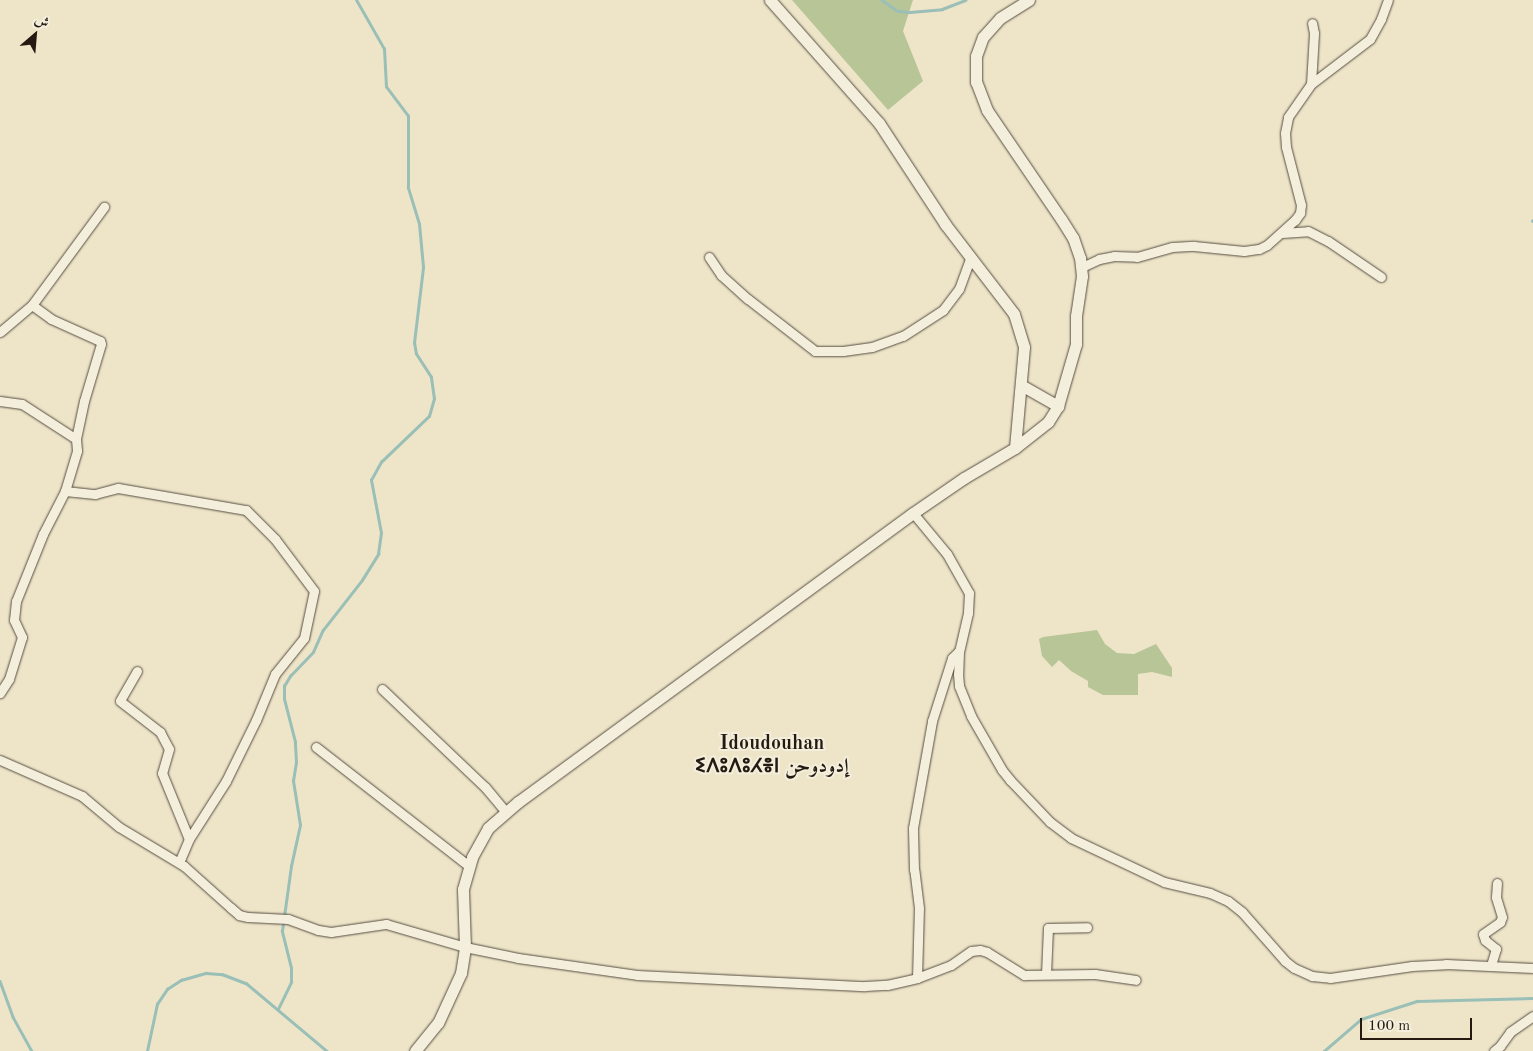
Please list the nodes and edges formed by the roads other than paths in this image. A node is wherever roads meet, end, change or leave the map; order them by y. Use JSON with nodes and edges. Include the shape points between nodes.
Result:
{"nodes":[{"id":1,"x":770,"y":0,"type":"edge"},
{"id":2,"x":1029,"y":0,"type":"edge"},
{"id":3,"x":1388,"y":0,"type":"edge"},
{"id":4,"x":1312,"y":23,"type":"dead end"},
{"id":5,"x":1311,"y":84,"type":"junction"},
{"id":6,"x":104,"y":207,"type":"dead end"},
{"id":7,"x":1281,"y":233,"type":"junction"},
{"id":8,"x":709,"y":257,"type":"dead end"},
{"id":9,"x":970,"y":259,"type":"junction"},
{"id":10,"x":1082,"y":267,"type":"junction"},
{"id":11,"x":1381,"y":277,"type":"dead end"},
{"id":12,"x":32,"y":305,"type":"junction"},
{"id":13,"x":0,"y":332,"type":"edge"},
{"id":14,"x":1021,"y":385,"type":"junction"},
{"id":15,"x":0,"y":402,"type":"edge"},
{"id":16,"x":1058,"y":406,"type":"junction"},
{"id":17,"x":76,"y":439,"type":"junction"},
{"id":18,"x":1015,"y":448,"type":"junction"},
{"id":19,"x":65,"y":491,"type":"junction"},
{"id":20,"x":913,"y":513,"type":"junction"},
{"id":21,"x":960,"y":651,"type":"junction"},
{"id":22,"x":137,"y":672,"type":"dead end"},
{"id":23,"x":382,"y":689,"type":"dead end"},
{"id":24,"x":0,"y":693,"type":"edge"},
{"id":25,"x":316,"y":747,"type":"dead end"},
{"id":26,"x":0,"y":760,"type":"edge"},
{"id":27,"x":506,"y":812,"type":"junction"},
{"id":28,"x":189,"y":839,"type":"junction"},
{"id":29,"x":179,"y":862,"type":"junction"},
{"id":30,"x":469,"y":866,"type":"junction"},
{"id":31,"x":1497,"y":883,"type":"dead end"},
{"id":32,"x":1087,"y":927,"type":"dead end"},
{"id":33,"x":465,"y":947,"type":"junction"},
{"id":34,"x":1491,"y":965,"type":"junction"},
{"id":35,"x":1533,"y":968,"type":"edge"},
{"id":36,"x":1046,"y":974,"type":"junction"},
{"id":37,"x":917,"y":978,"type":"junction"},
{"id":38,"x":1136,"y":980,"type":"dead end"},
{"id":39,"x":1533,"y":1016,"type":"edge"},
{"id":40,"x":415,"y":1051,"type":"edge"},
{"id":41,"x":1494,"y":1051,"type":"edge"}],
"edges":[{"from":1,"to":9,"type":"street","via":[[879,123]]},
{"from":2,"to":10,"type":"street","via":[[1000,18],[983,37],[976,56],[977,87],[986,110],[1067,228]]},
{"from":3,"to":5,"type":"street","via":[[1370,39]]},
{"from":4,"to":5,"type":"street"},
{"from":5,"to":7,"type":"street","via":[[1288,116],[1286,124],[1286,147],[1301,205],[1300,213]]},
{"from":6,"to":12,"type":"street"},
{"from":7,"to":10,"type":"street","via":[[1259,249],[1172,247],[1137,257],[1099,259]]},
{"from":7,"to":11,"type":"street","via":[[1308,232]]},
{"from":8,"to":9,"type":"street","via":[[721,275],[748,299],[815,351],[872,347],[903,336],[943,310],[959,289]]},
{"from":9,"to":14,"type":"street","via":[[1007,304],[1018,323],[1024,347]]},
{"from":10,"to":16,"type":"street","via":[[1076,344]]},
{"from":12,"to":13,"type":"street"},
{"from":12,"to":17,"type":"street","via":[[51,319],[101,344]]},
{"from":14,"to":16,"type":"street"},
{"from":14,"to":18,"type":"street"},
{"from":15,"to":17,"type":"street","via":[[22,404]]},
{"from":16,"to":18,"type":"street","via":[[1048,422]]},
{"from":17,"to":19,"type":"street","via":[[77,451]]},
{"from":18,"to":20,"type":"street"},
{"from":19,"to":24,"type":"street","via":[[43,534],[16,601],[14,620],[22,637],[9,679]]},
{"from":19,"to":28,"type":"street","via":[[95,494],[118,488],[246,510],[275,538],[314,591],[304,638],[275,674],[226,781]]},
{"from":20,"to":21,"type":"street","via":[[947,554],[969,593]]},
{"from":20,"to":27,"type":"street"},
{"from":21,"to":34,"type":"street","via":[[958,674],[962,695],[1002,770],[1050,822],[1076,841],[1164,882],[1210,893],[1228,901],[1242,912],[1285,961],[1312,976],[1330,978],[1412,966]]},
{"from":21,"to":37,"type":"street","via":[[952,658],[932,721],[913,828],[919,908]]},
{"from":22,"to":28,"type":"street","via":[[120,701],[160,732],[169,749],[162,773]]},
{"from":23,"to":27,"type":"street","via":[[485,786]]},
{"from":25,"to":30,"type":"street"},
{"from":26,"to":29,"type":"street","via":[[82,796],[119,827]]},
{"from":27,"to":30,"type":"street","via":[[488,828]]},
{"from":28,"to":29,"type":"street"},
{"from":29,"to":33,"type":"street","via":[[239,914],[288,919],[331,932],[386,924]]},
{"from":30,"to":33,"type":"street","via":[[463,889]]},
{"from":31,"to":34,"type":"street","via":[[1496,897],[1502,917],[1483,934],[1496,949]]},
{"from":32,"to":36,"type":"street","via":[[1048,928]]},
{"from":33,"to":37,"type":"street","via":[[637,975],[865,986]]},
{"from":33,"to":40,"type":"street","via":[[455,990],[438,1023]]},
{"from":34,"to":35,"type":"street"},
{"from":36,"to":37,"type":"street","via":[[1024,975],[980,950],[971,951],[951,965]]},
{"from":36,"to":38,"type":"street","via":[[1095,974]]},
{"from":39,"to":41,"type":"street","via":[[1510,1032]]}]}
